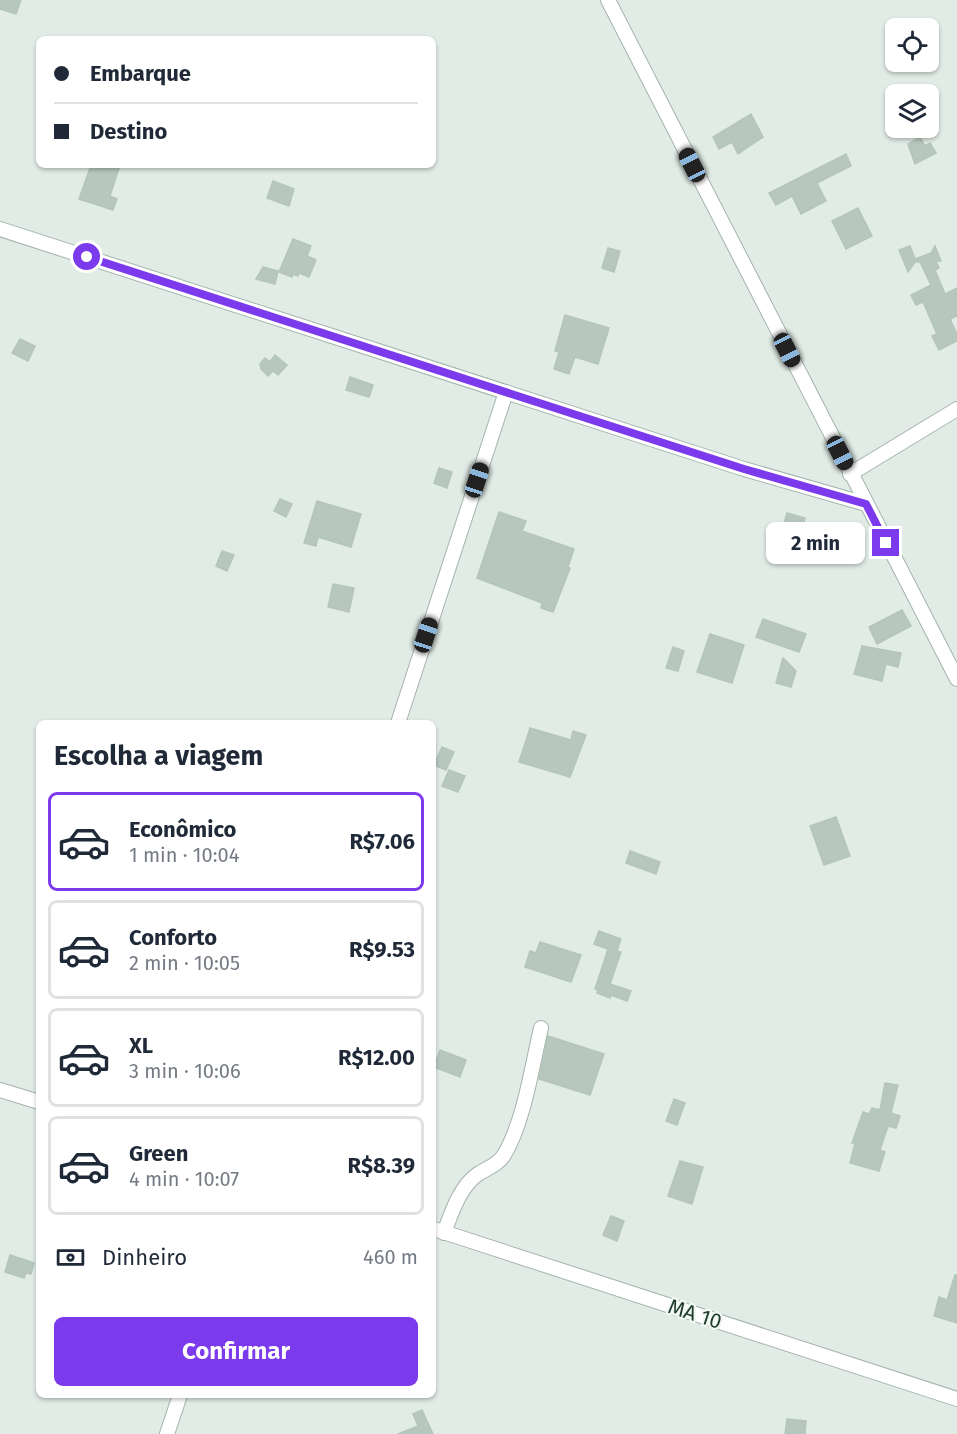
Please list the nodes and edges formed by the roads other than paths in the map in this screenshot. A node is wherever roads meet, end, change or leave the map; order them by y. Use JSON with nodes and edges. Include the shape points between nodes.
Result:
{"nodes":[{"id":1,"x":608,"y":0,"type":"edge"},
{"id":2,"x":0,"y":229,"type":"edge"},
{"id":3,"x":506,"y":392,"type":"junction"},
{"id":4,"x":957,"y":410,"type":"edge"},
{"id":5,"x":850,"y":474,"type":"junction"},
{"id":6,"x":866,"y":504,"type":"junction"},
{"id":7,"x":957,"y":679,"type":"edge"},
{"id":8,"x":399,"y":720,"type":"edge"},
{"id":9,"x":541,"y":1028,"type":"dead end"},
{"id":10,"x":0,"y":1090,"type":"edge"},
{"id":11,"x":36,"y":1101,"type":"edge"},
{"id":12,"x":439,"y":1231,"type":"edge"},
{"id":13,"x":179,"y":1398,"type":"edge"},
{"id":14,"x":957,"y":1399,"type":"edge"},
{"id":15,"x":167,"y":1434,"type":"edge"}],
"edges":[{"from":1,"to":5,"type":"street"},
{"from":2,"to":3,"type":"street"},
{"from":3,"to":6,"type":"street"},
{"from":3,"to":8,"type":"street"},
{"from":4,"to":5,"type":"street"},
{"from":5,"to":6,"type":"street"},
{"from":6,"to":7,"type":"street"},
{"from":9,"to":12,"type":"street","via":[[508,1146],[498,1162],[471,1180]]},
{"from":10,"to":11,"type":"street"},
{"from":12,"to":14,"type":"street","name":"MA 10"},
{"from":13,"to":15,"type":"street"}]}
